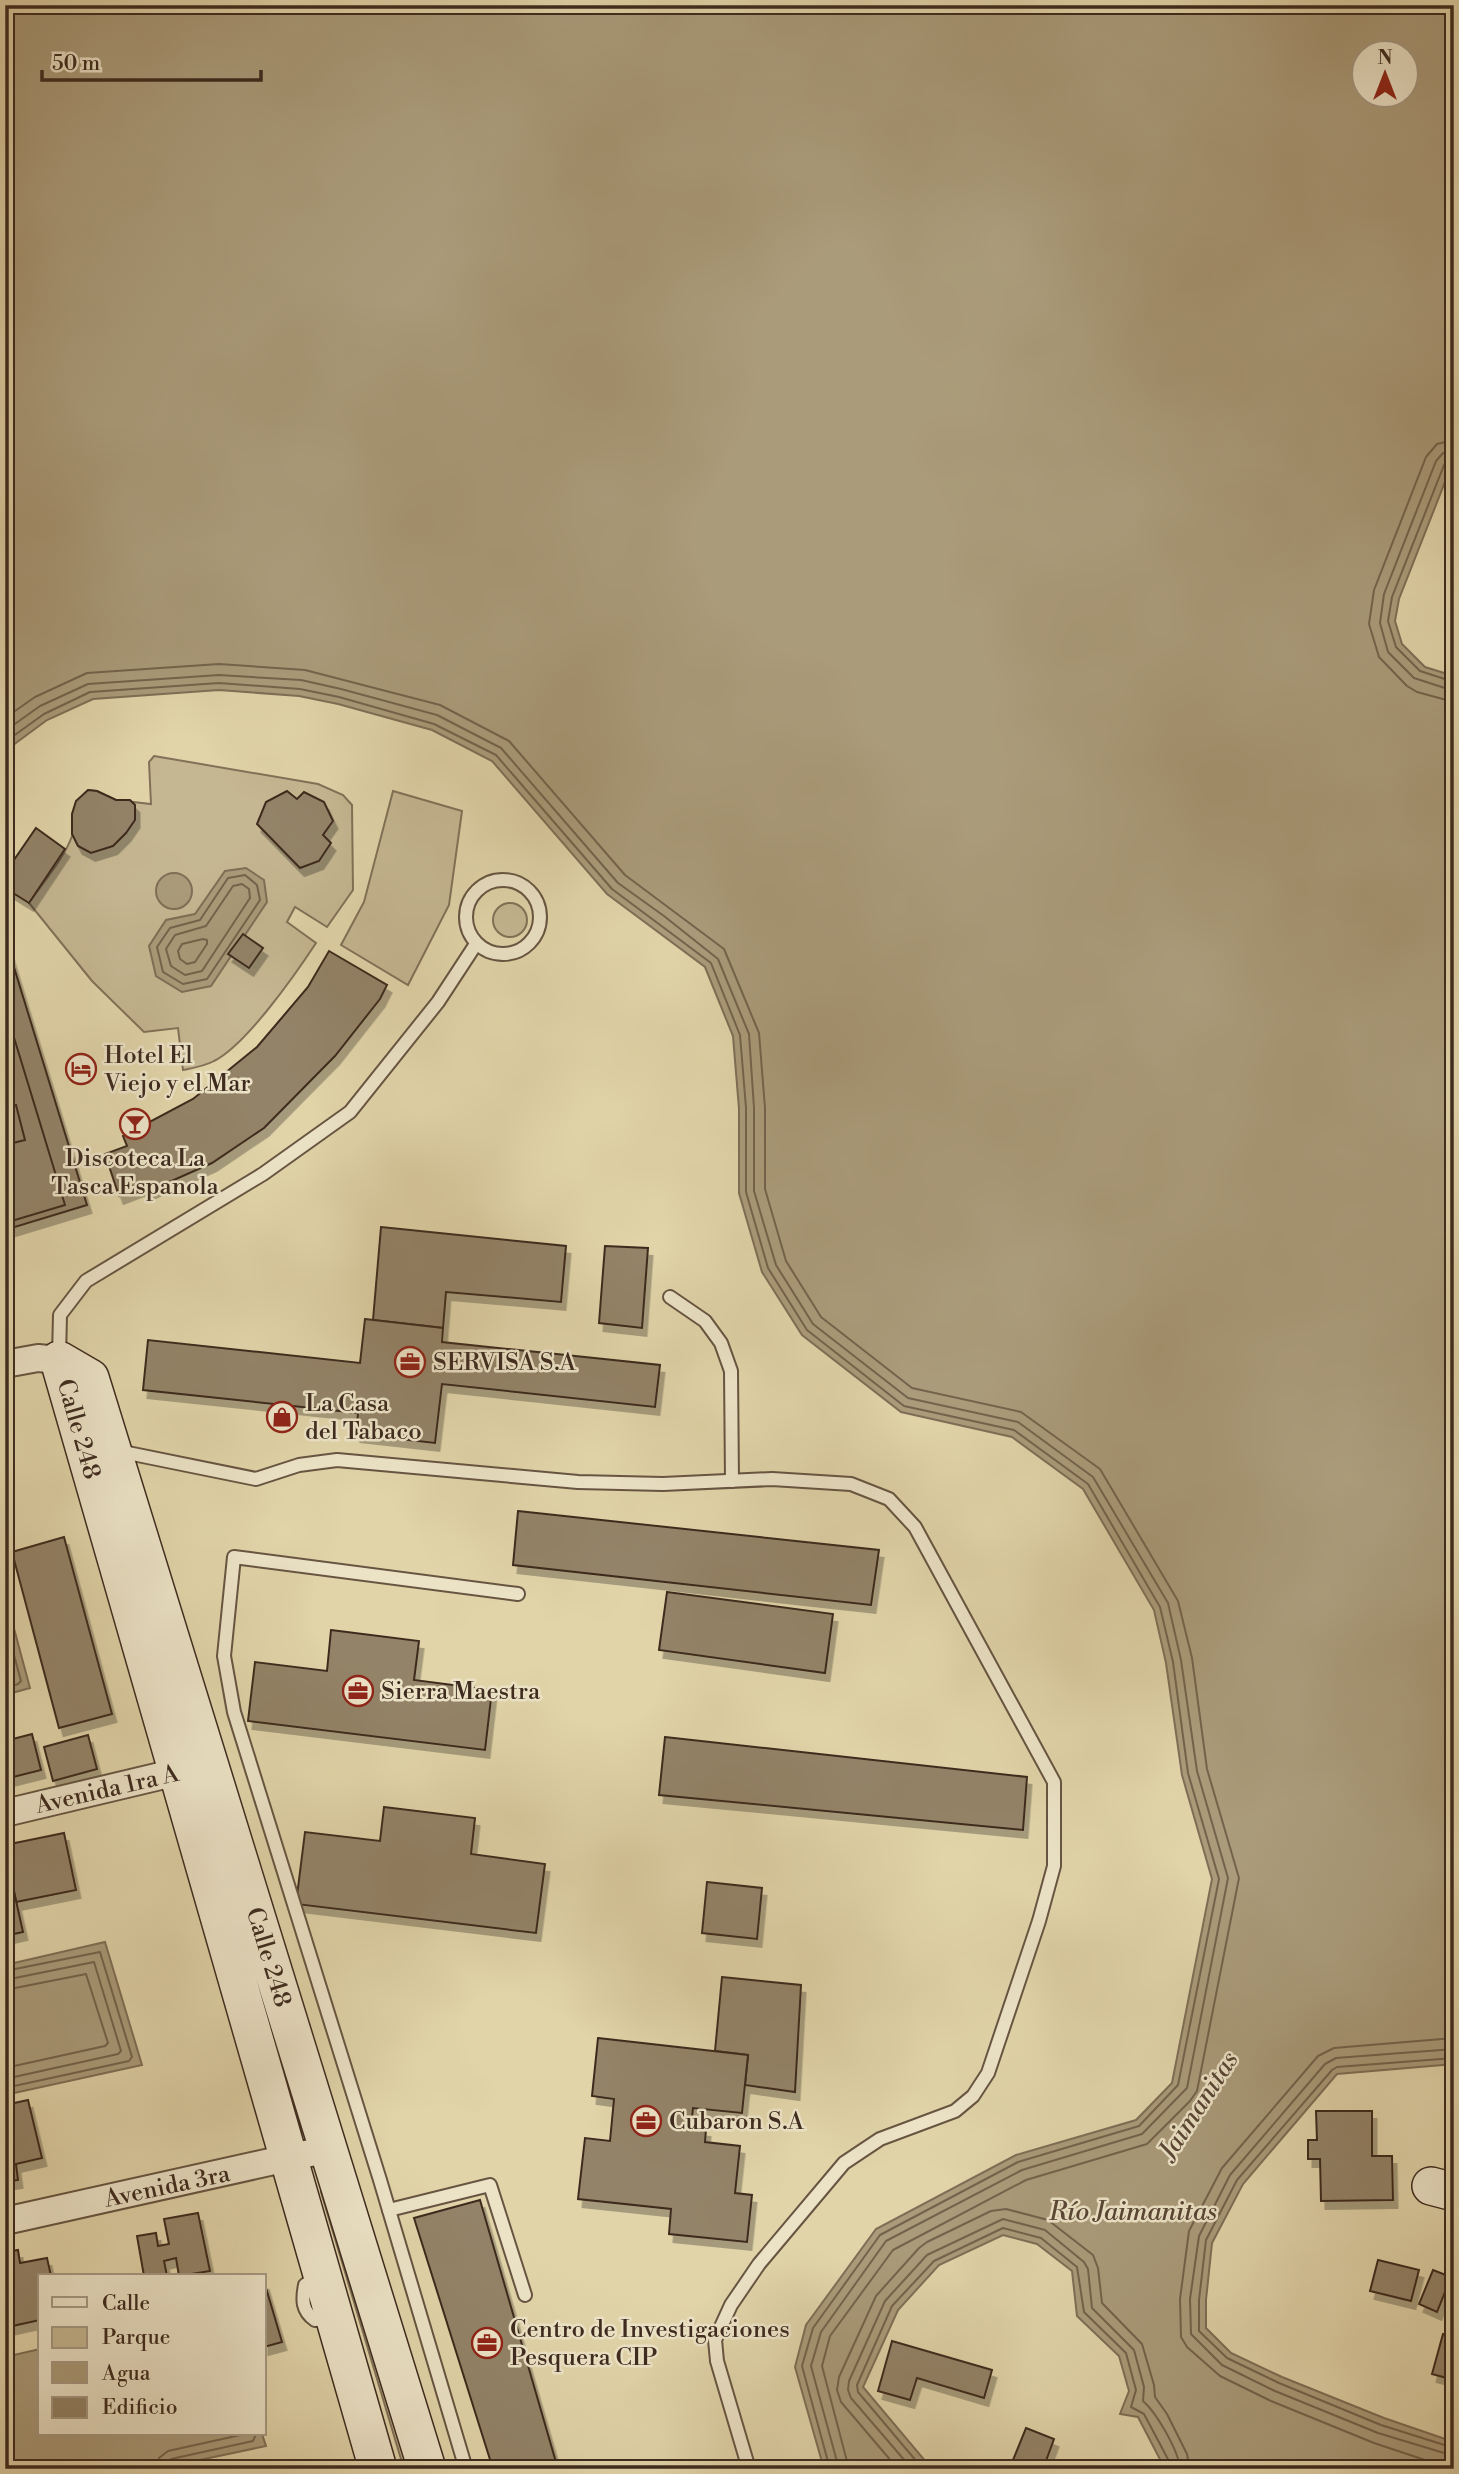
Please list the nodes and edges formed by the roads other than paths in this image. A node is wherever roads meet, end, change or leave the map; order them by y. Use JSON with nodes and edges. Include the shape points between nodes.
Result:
{"nodes":[{"id":1,"x":476,"y":944,"type":"junction"},
{"id":2,"x":670,"y":1297,"type":"dead end"},
{"id":3,"x":59,"y":1360,"type":"junction"},
{"id":4,"x":5,"y":1364,"type":"edge"},
{"id":5,"x":112,"y":1450,"type":"junction"},
{"id":6,"x":732,"y":1481,"type":"junction"},
{"id":7,"x":519,"y":1594,"type":"dead end"},
{"id":8,"x":194,"y":1768,"type":"junction"},
{"id":9,"x":5,"y":1813,"type":"edge"},
{"id":10,"x":328,"y":2149,"type":"junction"},
{"id":11,"x":289,"y":2159,"type":"junction"},
{"id":12,"x":389,"y":2210,"type":"junction"},
{"id":13,"x":5,"y":2221,"type":"edge"},
{"id":14,"x":525,"y":2295,"type":"dead end"},
{"id":15,"x":378,"y":2469,"type":"edge"},
{"id":16,"x":427,"y":2469,"type":"edge"},
{"id":17,"x":466,"y":2469,"type":"edge"},
{"id":18,"x":749,"y":2469,"type":"edge"}],
"edges":[{"from":1,"to":1,"type":"lane","via":[[466,923],[469,900],[476,890],[487,883],[513,881],[534,896],[540,920],[531,943],[510,954],[486,951]]},
{"from":1,"to":3,"type":"lane","via":[[438,1002],[350,1112],[263,1174],[86,1281],[60,1315]]},
{"from":2,"to":6,"type":"lane","via":[[705,1321],[721,1343],[732,1371]]},
{"from":3,"to":4,"type":"street","via":[[38,1358]]},
{"from":3,"to":5,"type":"street","name":"Calle 248","via":[[90,1378]]},
{"from":3,"to":8,"type":"street","name":"Calle 248"},
{"from":5,"to":6,"type":"lane","via":[[256,1479],[299,1465],[337,1460],[578,1482]]},
{"from":5,"to":8,"type":"street","name":"Calle 248"},
{"from":6,"to":18,"type":"lane","via":[[851,1484],[889,1499],[915,1527],[1055,1782],[1054,1867],[988,2073],[973,2096],[955,2111],[880,2139],[844,2164],[759,2264],[731,2305],[715,2340]]},
{"from":7,"to":12,"type":"lane","via":[[234,1557],[224,1656],[234,1712]]},
{"from":8,"to":9,"type":"street","name":"Avenida 1ra A"},
{"from":8,"to":10,"type":"street","name":"Calle 248"},
{"from":8,"to":11,"type":"street","name":"Calle 248"},
{"from":10,"to":11,"type":"street","name":"Avenida 3ra"},
{"from":10,"to":16,"type":"street","name":"Calle 248"},
{"from":11,"to":13,"type":"street","name":"Avenida 3ra"},
{"from":11,"to":15,"type":"street","name":"Calle 248"},
{"from":12,"to":14,"type":"lane","via":[[490,2185]]},
{"from":12,"to":17,"type":"lane"}]}
